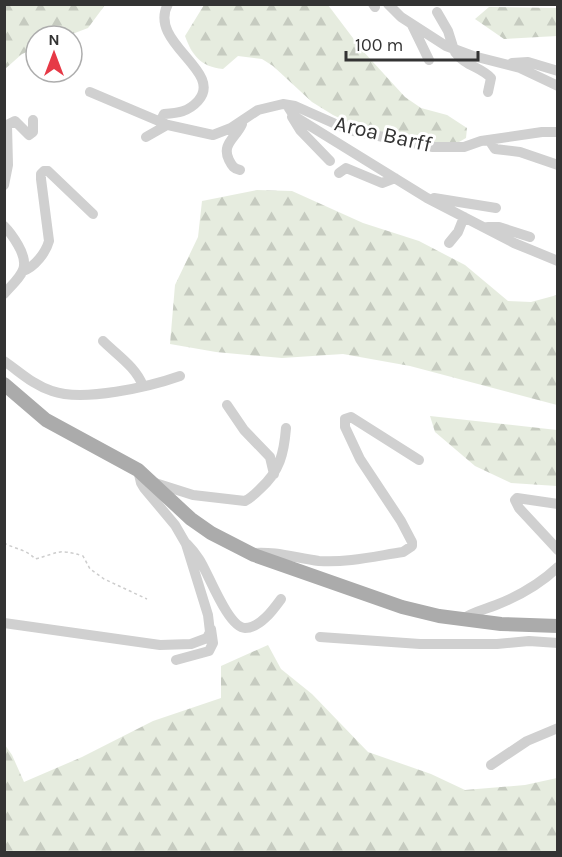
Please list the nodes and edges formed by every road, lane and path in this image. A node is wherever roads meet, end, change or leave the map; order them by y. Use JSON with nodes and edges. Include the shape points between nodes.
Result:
{"nodes":[{"id":1,"x":168,"y":4,"type":"edge"},
{"id":2,"x":388,"y":4,"type":"edge"},
{"id":3,"x":400,"y":4,"type":"edge"},
{"id":4,"x":437,"y":12,"type":"dead end"},
{"id":5,"x":410,"y":23,"type":"junction"},
{"id":6,"x":453,"y":50,"type":"junction"},
{"id":7,"x":429,"y":60,"type":"dead end"},
{"id":8,"x":506,"y":64,"type":"junction"},
{"id":9,"x":558,"y":71,"type":"edge"},
{"id":10,"x":558,"y":86,"type":"edge"},
{"id":11,"x":90,"y":92,"type":"dead end"},
{"id":12,"x":488,"y":92,"type":"dead end"},
{"id":13,"x":289,"y":109,"type":"junction"},
{"id":14,"x":33,"y":120,"type":"dead end"},
{"id":15,"x":243,"y":121,"type":"junction"},
{"id":16,"x":163,"y":123,"type":"junction"},
{"id":17,"x":558,"y":132,"type":"edge"},
{"id":18,"x":146,"y":137,"type":"dead end"},
{"id":19,"x":485,"y":140,"type":"junction"},
{"id":20,"x":330,"y":161,"type":"dead end"},
{"id":21,"x":558,"y":165,"type":"edge"},
{"id":22,"x":240,"y":170,"type":"dead end"},
{"id":23,"x":339,"y":173,"type":"dead end"},
{"id":24,"x":395,"y":178,"type":"junction"},
{"id":25,"x":4,"y":185,"type":"edge"},
{"id":26,"x":427,"y":198,"type":"junction"},
{"id":27,"x":496,"y":208,"type":"dead end"},
{"id":28,"x":93,"y":214,"type":"dead end"},
{"id":29,"x":464,"y":218,"type":"junction"},
{"id":30,"x":4,"y":226,"type":"edge"},
{"id":31,"x":485,"y":228,"type":"junction"},
{"id":32,"x":530,"y":237,"type":"dead end"},
{"id":33,"x":449,"y":243,"type":"dead end"},
{"id":34,"x":558,"y":261,"type":"edge"},
{"id":35,"x":23,"y":271,"type":"junction"},
{"id":36,"x":4,"y":294,"type":"edge"},
{"id":37,"x":103,"y":341,"type":"dead end"},
{"id":38,"x":4,"y":361,"type":"edge"},
{"id":39,"x":180,"y":376,"type":"dead end"},
{"id":40,"x":4,"y":384,"type":"edge"},
{"id":41,"x":143,"y":386,"type":"junction"},
{"id":42,"x":227,"y":405,"type":"dead end"},
{"id":43,"x":286,"y":428,"type":"dead end"},
{"id":44,"x":419,"y":460,"type":"dead end"},
{"id":45,"x":138,"y":470,"type":"junction"},
{"id":46,"x":274,"y":474,"type":"junction"},
{"id":47,"x":152,"y":482,"type":"junction"},
{"id":48,"x":558,"y":504,"type":"edge"},
{"id":49,"x":184,"y":542,"type":"junction"},
{"id":50,"x":4,"y":543,"type":"edge"},
{"id":51,"x":558,"y":550,"type":"edge"},
{"id":52,"x":250,"y":553,"type":"junction"},
{"id":53,"x":558,"y":567,"type":"edge"},
{"id":54,"x":147,"y":599,"type":"dead end"},
{"id":55,"x":281,"y":599,"type":"dead end"},
{"id":56,"x":461,"y":620,"type":"junction"},
{"id":57,"x":4,"y":623,"type":"edge"},
{"id":58,"x":19,"y":625,"type":"junction"},
{"id":59,"x":558,"y":626,"type":"edge"},
{"id":60,"x":210,"y":627,"type":"junction"},
{"id":61,"x":4,"y":631,"type":"edge"},
{"id":62,"x":320,"y":637,"type":"dead end"},
{"id":63,"x":558,"y":643,"type":"edge"},
{"id":64,"x":176,"y":660,"type":"dead end"},
{"id":65,"x":558,"y":728,"type":"edge"},
{"id":66,"x":491,"y":765,"type":"dead end"}],
"edges":[{"from":1,"to":16,"type":"street","via":[[163,12],[165,27],[204,86],[194,105],[178,113],[164,114]]},
{"from":2,"to":5,"type":"street"},
{"from":3,"to":5,"type":"street"},
{"from":4,"to":6,"type":"street"},
{"from":5,"to":6,"type":"street"},
{"from":5,"to":7,"type":"street"},
{"from":6,"to":8,"type":"street"},
{"from":6,"to":12,"type":"street","via":[[491,78]]},
{"from":8,"to":9,"type":"street","via":[[528,62]]},
{"from":8,"to":10,"type":"street"},
{"from":11,"to":16,"type":"street"},
{"from":13,"to":15,"type":"street","via":[[270,106]]},
{"from":13,"to":19,"type":"street","name":"Aroa Barff","via":[[295,106],[349,130],[415,145],[464,147]]},
{"from":13,"to":20,"type":"street","name":"Aroa Barff","via":[[300,130]]},
{"from":13,"to":24,"type":"street","name":"Aroa Barff"},
{"from":14,"to":25,"type":"street","via":[[33,132],[29,135],[15,121],[7,124],[8,165]]},
{"from":15,"to":16,"type":"street","via":[[213,135]]},
{"from":15,"to":22,"type":"street","via":[[226,152]]},
{"from":16,"to":18,"type":"street"},
{"from":17,"to":19,"type":"street","name":"Aroa Barff"},
{"from":19,"to":21,"type":"street","via":[[495,149],[520,152]]},
{"from":23,"to":24,"type":"street","name":"Aroa Barff","via":[[346,168],[382,183]]},
{"from":24,"to":26,"type":"street","name":"Aroa Barff"},
{"from":26,"to":27,"type":"street","name":"Aroa Barff"},
{"from":26,"to":29,"type":"street","name":"Aroa Barff"},
{"from":28,"to":35,"type":"street","via":[[44,171],[41,179],[48,247]]},
{"from":29,"to":31,"type":"street","name":"Aroa Barff"},
{"from":29,"to":33,"type":"street"},
{"from":30,"to":35,"type":"street","via":[[26,259]]},
{"from":31,"to":32,"type":"street","via":[[499,227]]},
{"from":31,"to":34,"type":"street","name":"Aroa Barff"},
{"from":35,"to":36,"type":"street"},
{"from":37,"to":41,"type":"street","via":[[134,369]]},
{"from":38,"to":41,"type":"street","via":[[38,386],[62,394],[88,395]]},
{"from":39,"to":41,"type":"street"},
{"from":40,"to":45,"type":"main road","via":[[46,420]]},
{"from":42,"to":46,"type":"street","via":[[270,457]]},
{"from":43,"to":46,"type":"street","via":[[284,453]]},
{"from":44,"to":52,"type":"street","via":[[351,417],[345,418],[345,427],[360,459],[412,542],[409,549],[334,561]]},
{"from":45,"to":47,"type":"main road"},
{"from":45,"to":49,"type":"street","via":[[144,488]]},
{"from":46,"to":47,"type":"street","via":[[245,501],[192,495]]},
{"from":47,"to":52,"type":"main road","via":[[191,519]]},
{"from":48,"to":51,"type":"street","via":[[515,500]]},
{"from":49,"to":55,"type":"street","via":[[199,558],[228,614],[240,627],[258,623]]},
{"from":49,"to":60,"type":"street"},
{"from":50,"to":54,"type":"path","via":[[30,553],[35,559],[66,550],[83,556],[90,569],[104,579]]},
{"from":52,"to":56,"type":"main road","via":[[402,607]]},
{"from":53,"to":56,"type":"street","via":[[524,591]]},
{"from":56,"to":59,"type":"main road"},
{"from":57,"to":58,"type":"street"},
{"from":58,"to":60,"type":"street","via":[[175,646],[207,638]]},
{"from":58,"to":61,"type":"street"},
{"from":60,"to":64,"type":"street","via":[[213,643],[209,651]]},
{"from":62,"to":63,"type":"street","via":[[397,643]]},
{"from":65,"to":66,"type":"street","via":[[527,741]]}]}
